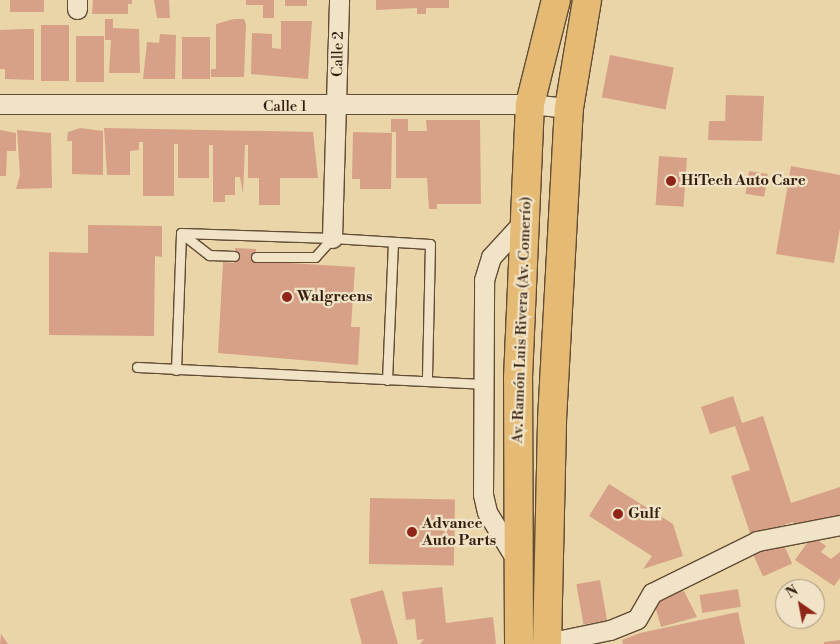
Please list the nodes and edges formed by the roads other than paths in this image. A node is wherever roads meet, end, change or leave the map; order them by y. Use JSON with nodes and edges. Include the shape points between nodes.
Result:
{"nodes":[{"id":1,"x":339,"y":0,"type":"edge"},
{"id":2,"x":556,"y":0,"type":"edge"},
{"id":3,"x":587,"y":0,"type":"edge"},
{"id":4,"x":0,"y":104,"type":"edge"},
{"id":5,"x":530,"y":104,"type":"junction"},
{"id":6,"x":337,"y":107,"type":"junction"},
{"id":7,"x":569,"y":108,"type":"junction"},
{"id":8,"x":525,"y":220,"type":"junction"},
{"id":9,"x":181,"y":233,"type":"junction"},
{"id":10,"x":332,"y":238,"type":"junction"},
{"id":11,"x":393,"y":243,"type":"junction"},
{"id":12,"x":234,"y":256,"type":"dead end"},
{"id":13,"x":256,"y":257,"type":"dead end"},
{"id":14,"x":137,"y":367,"type":"dead end"},
{"id":15,"x":176,"y":370,"type":"junction"},
{"id":16,"x":387,"y":380,"type":"junction"},
{"id":17,"x":427,"y":381,"type":"junction"},
{"id":18,"x":483,"y":384,"type":"junction"},
{"id":19,"x":840,"y":524,"type":"edge"},
{"id":20,"x":518,"y":564,"type":"junction"},
{"id":21,"x":547,"y":643,"type":"edge"},
{"id":22,"x":519,"y":644,"type":"edge"}],
"edges":[{"from":1,"to":6,"type":"street","name":"Calle 2"},
{"from":2,"to":5,"type":"main road","name":"Av. Ramón Luis Rivera (Av. Comerío)"},
{"from":3,"to":7,"type":"main road"},
{"from":4,"to":6,"type":"street","name":"Calle 1"},
{"from":5,"to":6,"type":"street","name":"Calle 1"},
{"from":5,"to":7,"type":"street","name":"Calle 1"},
{"from":5,"to":8,"type":"main road","name":"Av. Ramón Luis Rivera (Av. Comerío)"},
{"from":6,"to":10,"type":"street","name":"Calle 2"},
{"from":7,"to":21,"type":"main road","via":[[552,420]]},
{"from":8,"to":18,"type":"street","via":[[491,257],[484,280]]},
{"from":8,"to":20,"type":"main road","name":"Av. Ramón Luis Rivera (Av. Comerío)","via":[[518,378]]},
{"from":9,"to":10,"type":"lane"},
{"from":9,"to":12,"type":"lane","via":[[209,255]]},
{"from":9,"to":15,"type":"lane"},
{"from":10,"to":11,"type":"lane"},
{"from":10,"to":13,"type":"lane","via":[[315,257]]},
{"from":11,"to":16,"type":"lane"},
{"from":11,"to":17,"type":"lane","via":[[430,244]]},
{"from":14,"to":15,"type":"lane"},
{"from":15,"to":16,"type":"lane"},
{"from":16,"to":17,"type":"lane"},
{"from":17,"to":18,"type":"lane"},
{"from":18,"to":20,"type":"street","via":[[483,494],[487,512]]},
{"from":19,"to":21,"type":"street","via":[[757,542],[652,594],[637,619],[610,630]]},
{"from":20,"to":22,"type":"main road","name":"Av. Ramón Luis Rivera (Av. Comerío)"}]}
